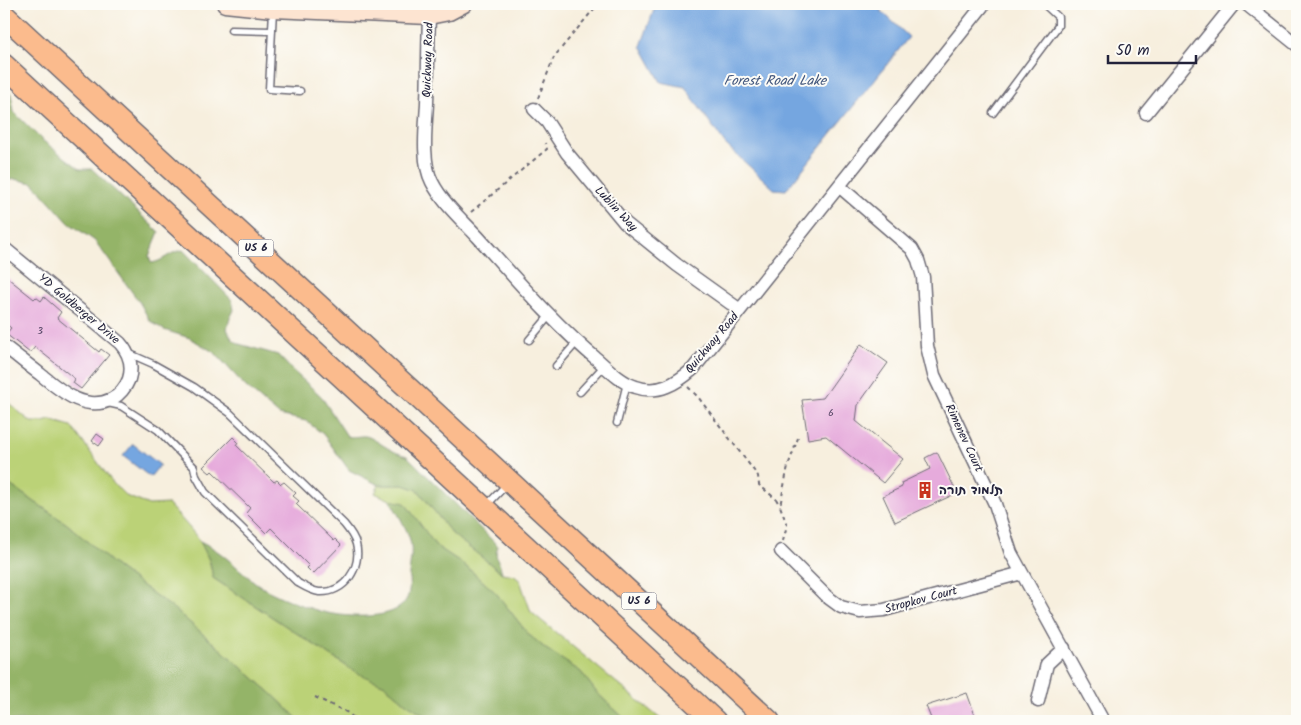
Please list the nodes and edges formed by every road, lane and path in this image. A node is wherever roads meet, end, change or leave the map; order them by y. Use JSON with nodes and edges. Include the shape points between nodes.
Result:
{"nodes":[{"id":1,"x":225,"y":4,"type":"edge"},
{"id":2,"x":464,"y":4,"type":"edge"},
{"id":3,"x":598,"y":4,"type":"edge"},
{"id":4,"x":984,"y":4,"type":"edge"},
{"id":5,"x":1044,"y":4,"type":"edge"},
{"id":6,"x":1234,"y":4,"type":"edge"},
{"id":7,"x":1246,"y":4,"type":"edge"},
{"id":8,"x":274,"y":6,"type":"edge"},
{"id":9,"x":367,"y":8,"type":"edge"},
{"id":10,"x":4,"y":15,"type":"edge"},
{"id":11,"x":429,"y":16,"type":"junction"},
{"id":12,"x":231,"y":30,"type":"dead end"},
{"id":13,"x":272,"y":31,"type":"junction"},
{"id":14,"x":1297,"y":44,"type":"edge"},
{"id":15,"x":4,"y":65,"type":"edge"},
{"id":16,"x":300,"y":91,"type":"dead end"},
{"id":17,"x":534,"y":109,"type":"joint"},
{"id":18,"x":993,"y":113,"type":"dead end"},
{"id":19,"x":1146,"y":113,"type":"dead end"},
{"id":20,"x":545,"y":141,"type":"dead end"},
{"id":21,"x":839,"y":186,"type":"junction"},
{"id":22,"x":462,"y":219,"type":"junction"},
{"id":23,"x":4,"y":248,"type":"edge"},
{"id":24,"x":740,"y":310,"type":"junction"},
{"id":25,"x":550,"y":315,"type":"junction"},
{"id":26,"x":529,"y":340,"type":"dead end"},
{"id":27,"x":577,"y":342,"type":"junction"},
{"id":28,"x":4,"y":346,"type":"edge"},
{"id":29,"x":127,"y":353,"type":"junction"},
{"id":30,"x":556,"y":366,"type":"dead end"},
{"id":31,"x":604,"y":366,"type":"junction"},
{"id":32,"x":680,"y":380,"type":"junction"},
{"id":33,"x":627,"y":383,"type":"junction"},
{"id":34,"x":580,"y":392,"type":"dead end"},
{"id":35,"x":104,"y":402,"type":"junction"},
{"id":36,"x":617,"y":423,"type":"dead end"},
{"id":37,"x":798,"y":438,"type":"dead end"},
{"id":38,"x":509,"y":481,"type":"junction"},
{"id":39,"x":780,"y":506,"type":"junction"},
{"id":40,"x":484,"y":508,"type":"junction"},
{"id":41,"x":781,"y":552,"type":"joint"},
{"id":42,"x":1022,"y":573,"type":"junction"},
{"id":43,"x":1064,"y":648,"type":"junction"},
{"id":44,"x":314,"y":697,"type":"dead end"},
{"id":45,"x":1038,"y":701,"type":"dead end"},
{"id":46,"x":358,"y":721,"type":"edge"},
{"id":47,"x":715,"y":721,"type":"edge"},
{"id":48,"x":769,"y":721,"type":"edge"},
{"id":49,"x":1103,"y":721,"type":"edge"}],
"edges":[{"from":1,"to":8,"type":"street"},
{"from":2,"to":11,"type":"street","via":[[449,12]]},
{"from":3,"to":17,"type":"path","via":[[554,57]]},
{"from":4,"to":21,"type":"street","name":"Quickway Road"},
{"from":5,"to":18,"type":"lane","via":[[1058,17],[1058,26]]},
{"from":6,"to":19,"type":"street"},
{"from":7,"to":14,"type":"street"},
{"from":8,"to":9,"type":"street"},
{"from":8,"to":13,"type":"lane"},
{"from":9,"to":11,"type":"street"},
{"from":10,"to":38,"type":"highway","number":"US 6"},
{"from":11,"to":22,"type":"street","name":"Quickway Road","via":[[427,166],[431,181]]},
{"from":12,"to":13,"type":"lane"},
{"from":13,"to":16,"type":"lane","via":[[269,89]]},
{"from":15,"to":40,"type":"highway","number":"US 6"},
{"from":17,"to":24,"type":"street","name":"Lublin Way","via":[[625,223]]},
{"from":20,"to":22,"type":"path","via":[[547,149]]},
{"from":21,"to":24,"type":"street","name":"Quickway Road"},
{"from":21,"to":42,"type":"street","name":"Rimenev Court","via":[[912,249],[918,260],[923,277],[927,346],[934,375],[995,504],[1011,553]]},
{"from":22,"to":25,"type":"street","name":"Quickway Road"},
{"from":23,"to":29,"type":"street","name":"YD Goldberger Drive","via":[[120,343]]},
{"from":24,"to":32,"type":"street","name":"Quickway Road","via":[[693,369]]},
{"from":25,"to":26,"type":"lane"},
{"from":25,"to":27,"type":"street","name":"Quickway Road"},
{"from":27,"to":30,"type":"lane"},
{"from":27,"to":31,"type":"street","name":"Quickway Road"},
{"from":28,"to":35,"type":"street","via":[[64,393],[92,404]]},
{"from":29,"to":35,"type":"street","name":"YD Goldberger Drive","via":[[130,371],[126,385],[116,397]]},
{"from":29,"to":35,"type":"lane","via":[[194,387],[230,413],[344,524],[354,538],[358,552],[357,565],[351,576],[343,585],[320,592],[298,583],[205,492],[194,467],[158,430],[122,406]]},
{"from":31,"to":33,"type":"street","name":"Quickway Road"},
{"from":31,"to":34,"type":"lane"},
{"from":32,"to":33,"type":"street","name":"Quickway Road","via":[[665,388],[650,390]]},
{"from":32,"to":39,"type":"path","via":[[698,397],[758,476],[759,485]]},
{"from":33,"to":36,"type":"lane"},
{"from":37,"to":39,"type":"path","via":[[788,466]]},
{"from":38,"to":40,"type":"lane"},
{"from":38,"to":48,"type":"highway","number":"US 6"},
{"from":39,"to":41,"type":"path","via":[[787,525]]},
{"from":40,"to":47,"type":"highway","number":"US 6"},
{"from":41,"to":42,"type":"street","name":"Stropkov Court","via":[[826,596],[841,607],[860,612],[884,610]]},
{"from":42,"to":43,"type":"street","name":"Rimenev Court"},
{"from":43,"to":45,"type":"street","via":[[1048,664]]},
{"from":43,"to":49,"type":"street","name":"Rimenev Court"},
{"from":44,"to":46,"type":"path"}]}
